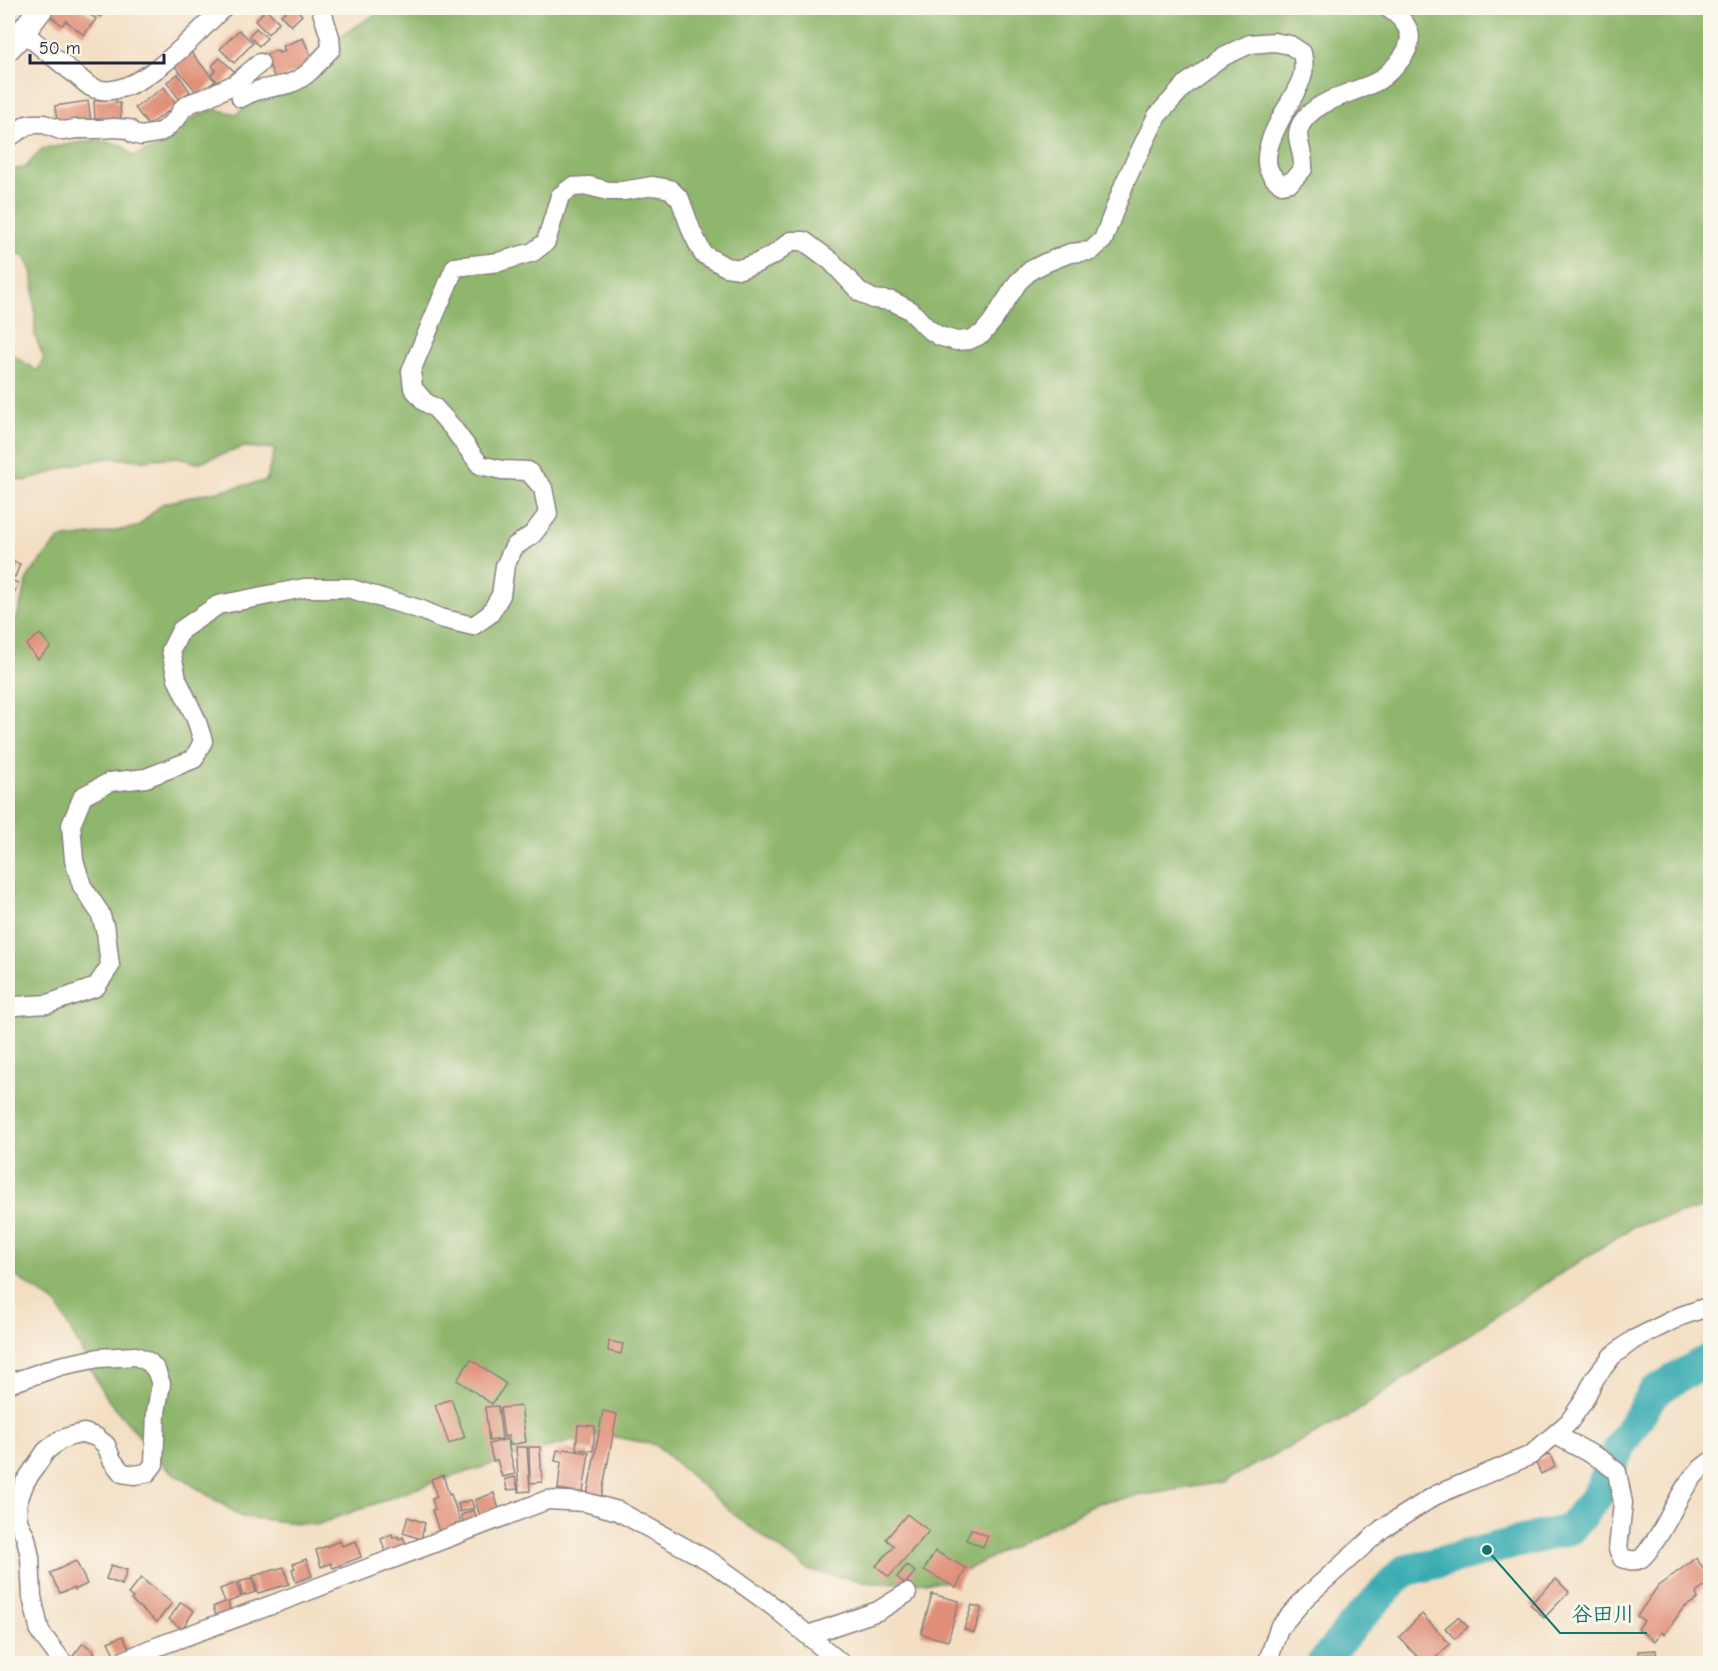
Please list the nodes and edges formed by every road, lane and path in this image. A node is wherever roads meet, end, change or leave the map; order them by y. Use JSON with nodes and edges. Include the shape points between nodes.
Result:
{"nodes":[{"id":1,"x":41,"y":8,"type":"edge"},
{"id":2,"x":223,"y":8,"type":"edge"},
{"id":3,"x":323,"y":8,"type":"edge"},
{"id":4,"x":1388,"y":8,"type":"edge"},
{"id":5,"x":15,"y":40,"type":"edge"},
{"id":6,"x":260,"y":63,"type":"dead end"},
{"id":7,"x":241,"y":98,"type":"dead end"},
{"id":8,"x":8,"y":138,"type":"edge"},
{"id":9,"x":8,"y":1005,"type":"edge"},
{"id":10,"x":1710,"y":1306,"type":"edge"},
{"id":11,"x":8,"y":1384,"type":"edge"},
{"id":12,"x":1556,"y":1435,"type":"junction"},
{"id":13,"x":1710,"y":1462,"type":"edge"},
{"id":14,"x":907,"y":1593,"type":"dead end"},
{"id":15,"x":808,"y":1635,"type":"junction"},
{"id":16,"x":64,"y":1664,"type":"edge"},
{"id":17,"x":117,"y":1664,"type":"edge"},
{"id":18,"x":842,"y":1664,"type":"edge"},
{"id":19,"x":1267,"y":1664,"type":"edge"}],
"edges":[{"from":1,"to":5,"type":"main road"},
{"from":2,"to":5,"type":"street","via":[[165,64],[121,88],[92,87]]},
{"from":3,"to":7,"type":"street","via":[[331,50],[308,74],[292,83],[265,87]]},
{"from":4,"to":9,"type":"street","via":[[1402,18],[1408,29],[1410,38],[1405,54],[1378,81],[1307,116],[1299,128],[1298,140],[1303,170],[1291,182],[1282,184],[1273,179],[1267,155],[1269,142],[1301,79],[1302,53],[1290,45],[1274,42],[1250,44],[1224,56],[1186,84],[1157,116],[1103,240],[1091,251],[1070,254],[1031,270],[1018,282],[982,334],[969,340],[939,336],[910,310],[861,292],[831,261],[804,241],[791,241],[775,254],[740,269],[726,267],[703,254],[681,199],[669,189],[653,186],[623,191],[572,187],[560,196],[546,242],[533,252],[500,262],[455,267],[411,370],[413,388],[435,408],[480,465],[528,471],[543,489],[548,514],[533,534],[514,546],[505,566],[501,595],[490,614],[473,626],[348,588],[304,588],[218,605],[181,630],[171,650],[177,680],[203,741],[194,759],[146,778],[110,782],[92,791],[83,796],[70,825],[74,860],[82,886],[100,913],[110,966],[96,987],[48,1004]]},
{"from":6,"to":8,"type":"street","via":[[234,84],[183,108],[177,118],[156,133],[141,136],[129,129],[114,128],[63,131],[34,124]]},
{"from":10,"to":12,"type":"street","via":[[1633,1340],[1612,1356],[1574,1416]]},
{"from":11,"to":16,"type":"street","via":[[60,1366],[136,1356],[149,1362],[161,1384],[154,1464],[147,1473],[122,1473],[106,1445],[96,1437],[84,1433],[71,1436],[46,1451],[17,1504],[18,1521],[30,1557],[32,1597],[40,1632]]},
{"from":12,"to":13,"type":"street","via":[[1617,1472],[1623,1503],[1618,1549],[1622,1558],[1632,1561],[1642,1558],[1685,1487]]},
{"from":12,"to":19,"type":"street","via":[[1531,1455],[1436,1495],[1382,1529],[1306,1597],[1279,1628]]},
{"from":14,"to":15,"type":"street","via":[[878,1611]]},
{"from":15,"to":17,"type":"street","via":[[712,1563],[618,1511],[585,1502],[547,1500]]},
{"from":15,"to":18,"type":"street"}]}
